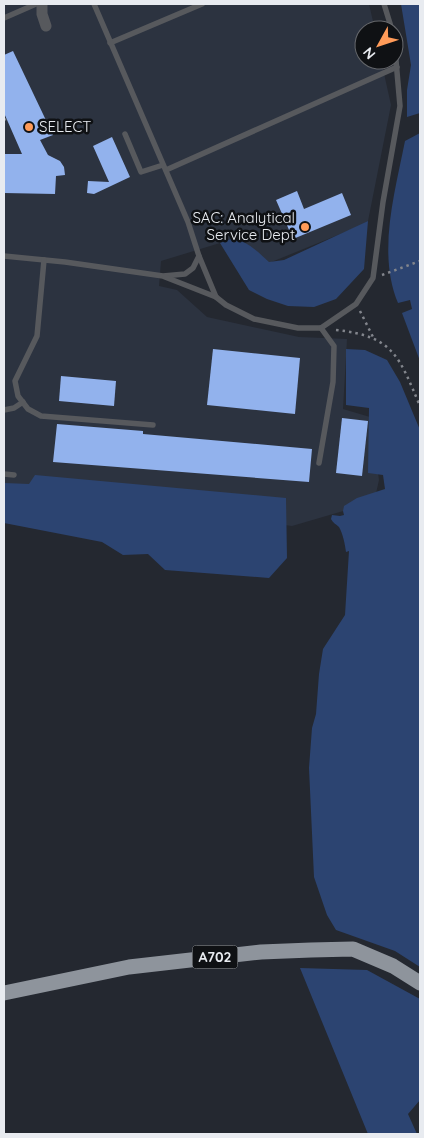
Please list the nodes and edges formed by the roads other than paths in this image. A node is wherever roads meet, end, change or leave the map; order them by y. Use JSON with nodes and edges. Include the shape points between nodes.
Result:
{"nodes":[{"id":1,"x":36,"y":4,"type":"edge"},
{"id":2,"x":42,"y":4,"type":"edge"},
{"id":3,"x":94,"y":4,"type":"edge"},
{"id":4,"x":202,"y":4,"type":"edge"},
{"id":5,"x":384,"y":4,"type":"edge"},
{"id":6,"x":4,"y":18,"type":"edge"},
{"id":7,"x":389,"y":20,"type":"edge"},
{"id":8,"x":46,"y":26,"type":"dead end"},
{"id":9,"x":110,"y":43,"type":"junction"},
{"id":10,"x":392,"y":70,"type":"edge"},
{"id":11,"x":397,"y":70,"type":"edge"},
{"id":12,"x":125,"y":134,"type":"dead end"},
{"id":13,"x":164,"y":168,"type":"junction"},
{"id":14,"x":4,"y":256,"type":"edge"},
{"id":15,"x":198,"y":256,"type":"junction"},
{"id":16,"x":44,"y":260,"type":"junction"},
{"id":17,"x":164,"y":276,"type":"junction"},
{"id":18,"x":216,"y":297,"type":"junction"},
{"id":19,"x":321,"y":328,"type":"junction"},
{"id":20,"x":23,"y":402,"type":"junction"},
{"id":21,"x":4,"y":410,"type":"edge"},
{"id":22,"x":153,"y":425,"type":"dead end"},
{"id":23,"x":319,"y":462,"type":"dead end"},
{"id":24,"x":4,"y":474,"type":"edge"},
{"id":25,"x":14,"y":475,"type":"dead end"},
{"id":26,"x":420,"y":983,"type":"edge"},
{"id":27,"x":4,"y":993,"type":"edge"}],
"edges":[{"from":1,"to":6,"type":"lane"},
{"from":2,"to":8,"type":"street"},
{"from":3,"to":9,"type":"lane"},
{"from":4,"to":9,"type":"lane"},
{"from":5,"to":7,"type":"lane"},
{"from":9,"to":13,"type":"lane"},
{"from":10,"to":13,"type":"lane"},
{"from":11,"to":19,"type":"lane","via":[[400,106],[374,278],[356,304]]},
{"from":12,"to":13,"type":"lane","via":[[141,172]]},
{"from":13,"to":15,"type":"lane","via":[[188,222]]},
{"from":14,"to":16,"type":"lane"},
{"from":15,"to":17,"type":"lane","via":[[193,268],[185,274]]},
{"from":15,"to":18,"type":"lane"},
{"from":16,"to":17,"type":"lane"},
{"from":16,"to":20,"type":"lane","via":[[37,336],[15,381],[18,396]]},
{"from":17,"to":18,"type":"lane"},
{"from":18,"to":19,"type":"lane","via":[[254,319],[298,328]]},
{"from":19,"to":23,"type":"lane","via":[[334,346],[333,382]]},
{"from":20,"to":21,"type":"lane"},
{"from":20,"to":22,"type":"lane","via":[[41,416]]},
{"from":24,"to":25,"type":"lane"},
{"from":26,"to":27,"type":"highway","number":"A702","via":[[393,966],[353,949],[311,950],[129,966]]}]}
